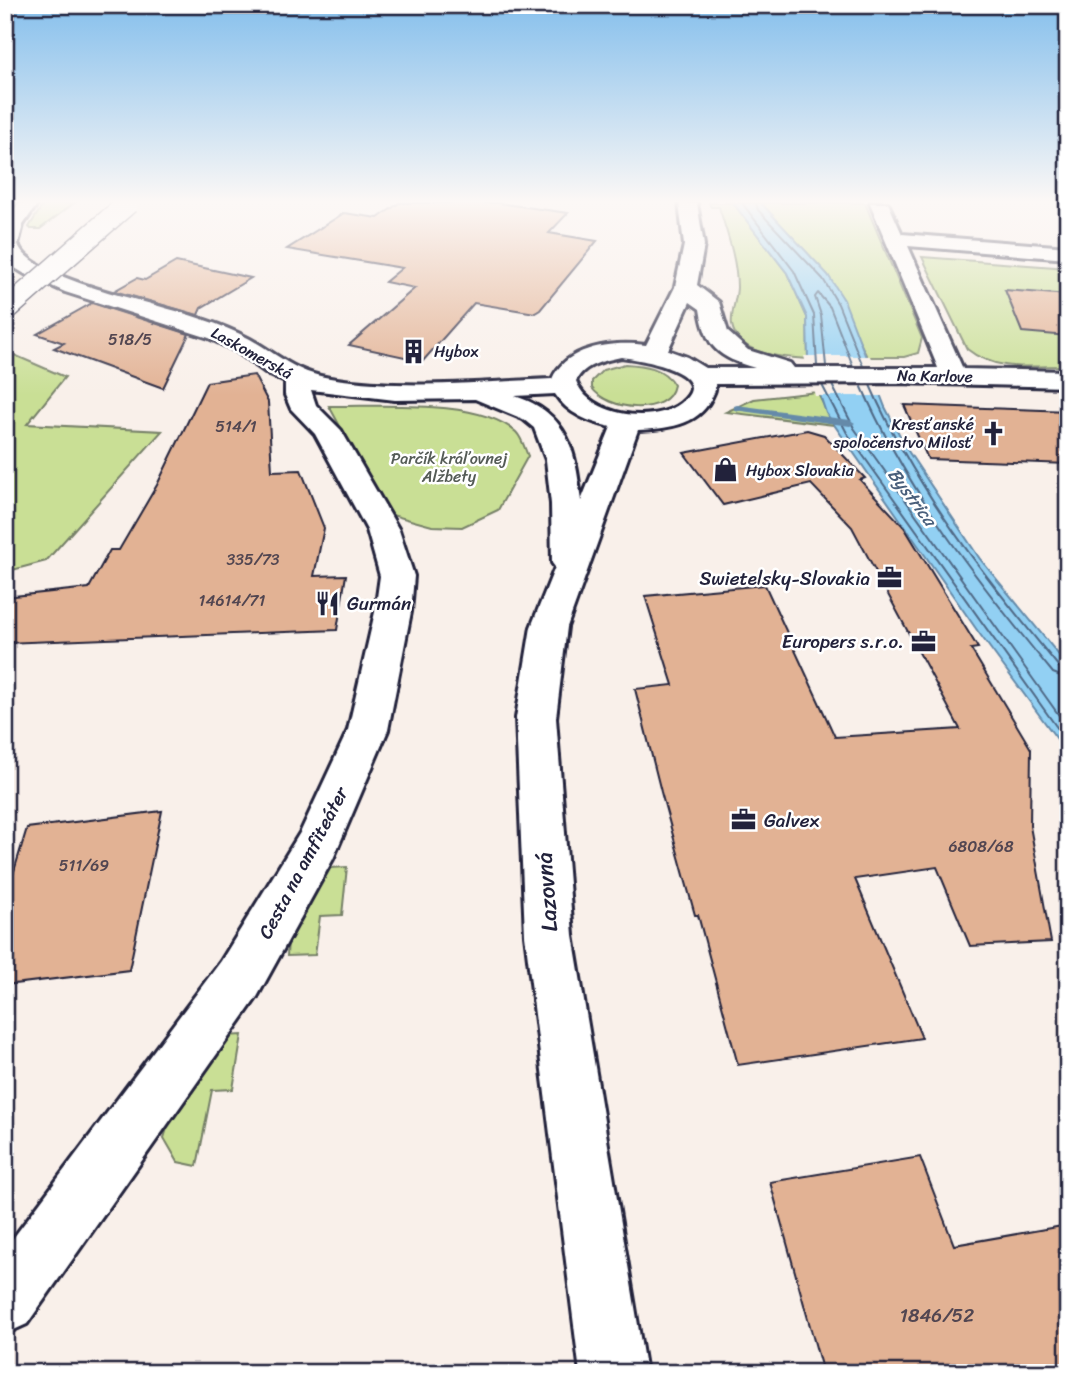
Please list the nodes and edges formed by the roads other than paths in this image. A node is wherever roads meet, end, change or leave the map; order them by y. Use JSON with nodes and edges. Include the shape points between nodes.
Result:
{"nodes":[{"id":1,"x":29,"y":267,"type":"edge"},
{"id":2,"x":55,"y":267,"type":"edge"},
{"id":3,"x":690,"y":267,"type":"edge"},
{"id":4,"x":907,"y":267,"type":"edge"},
{"id":5,"x":686,"y":287,"type":"junction"},
{"id":6,"x":5,"y":311,"type":"edge"},
{"id":7,"x":654,"y":353,"type":"junction"},
{"id":8,"x":803,"y":375,"type":"junction"},
{"id":9,"x":698,"y":376,"type":"junction"},
{"id":10,"x":954,"y":377,"type":"junction"},
{"id":11,"x":298,"y":379,"type":"junction"},
{"id":12,"x":1068,"y":379,"type":"edge"},
{"id":13,"x":563,"y":386,"type":"junction"},
{"id":14,"x":470,"y":390,"type":"junction"},
{"id":15,"x":627,"y":422,"type":"junction"},
{"id":16,"x":570,"y":575,"type":"junction"},
{"id":17,"x":5,"y":1302,"type":"edge"},
{"id":18,"x":613,"y":1373,"type":"edge"}],
"edges":[{"from":1,"to":11,"type":"main road","name":"Laskomerská","via":[[212,331]]},
{"from":2,"to":6,"type":"main road","bridge":true},
{"from":3,"to":5,"type":"main road"},
{"from":4,"to":10,"type":"main road"},
{"from":5,"to":7,"type":"main road"},
{"from":5,"to":8,"type":"main road","name":"Na Karlove","via":[[711,307],[716,335],[739,355]]},
{"from":7,"to":9,"type":"main road","via":[[680,362]]},
{"from":7,"to":13,"type":"main road","via":[[621,350],[590,356],[569,369]]},
{"from":8,"to":9,"type":"main road","name":"Na Karlove"},
{"from":8,"to":10,"type":"main road","name":"Na Karlove"},
{"from":9,"to":15,"type":"main road","via":[[701,395],[683,413]]},
{"from":10,"to":12,"type":"main road","name":"Na Karlove"},
{"from":11,"to":14,"type":"main road","name":"Laskomerská","via":[[361,390]]},
{"from":11,"to":17,"type":"main road","name":"Cesta na amfiteáter","via":[[304,409],[327,430],[383,530],[397,576],[368,730],[317,845],[239,978]]},
{"from":13,"to":14,"type":"main road","name":"Laskomerská"},
{"from":13,"to":15,"type":"main road","via":[[576,405]]},
{"from":14,"to":16,"type":"main road","via":[[534,413],[552,432],[560,456]]},
{"from":15,"to":16,"type":"main road","name":"Lazovná"},
{"from":16,"to":18,"type":"main road","name":"Lazovná","via":[[549,627],[536,718],[549,935]]}]}
